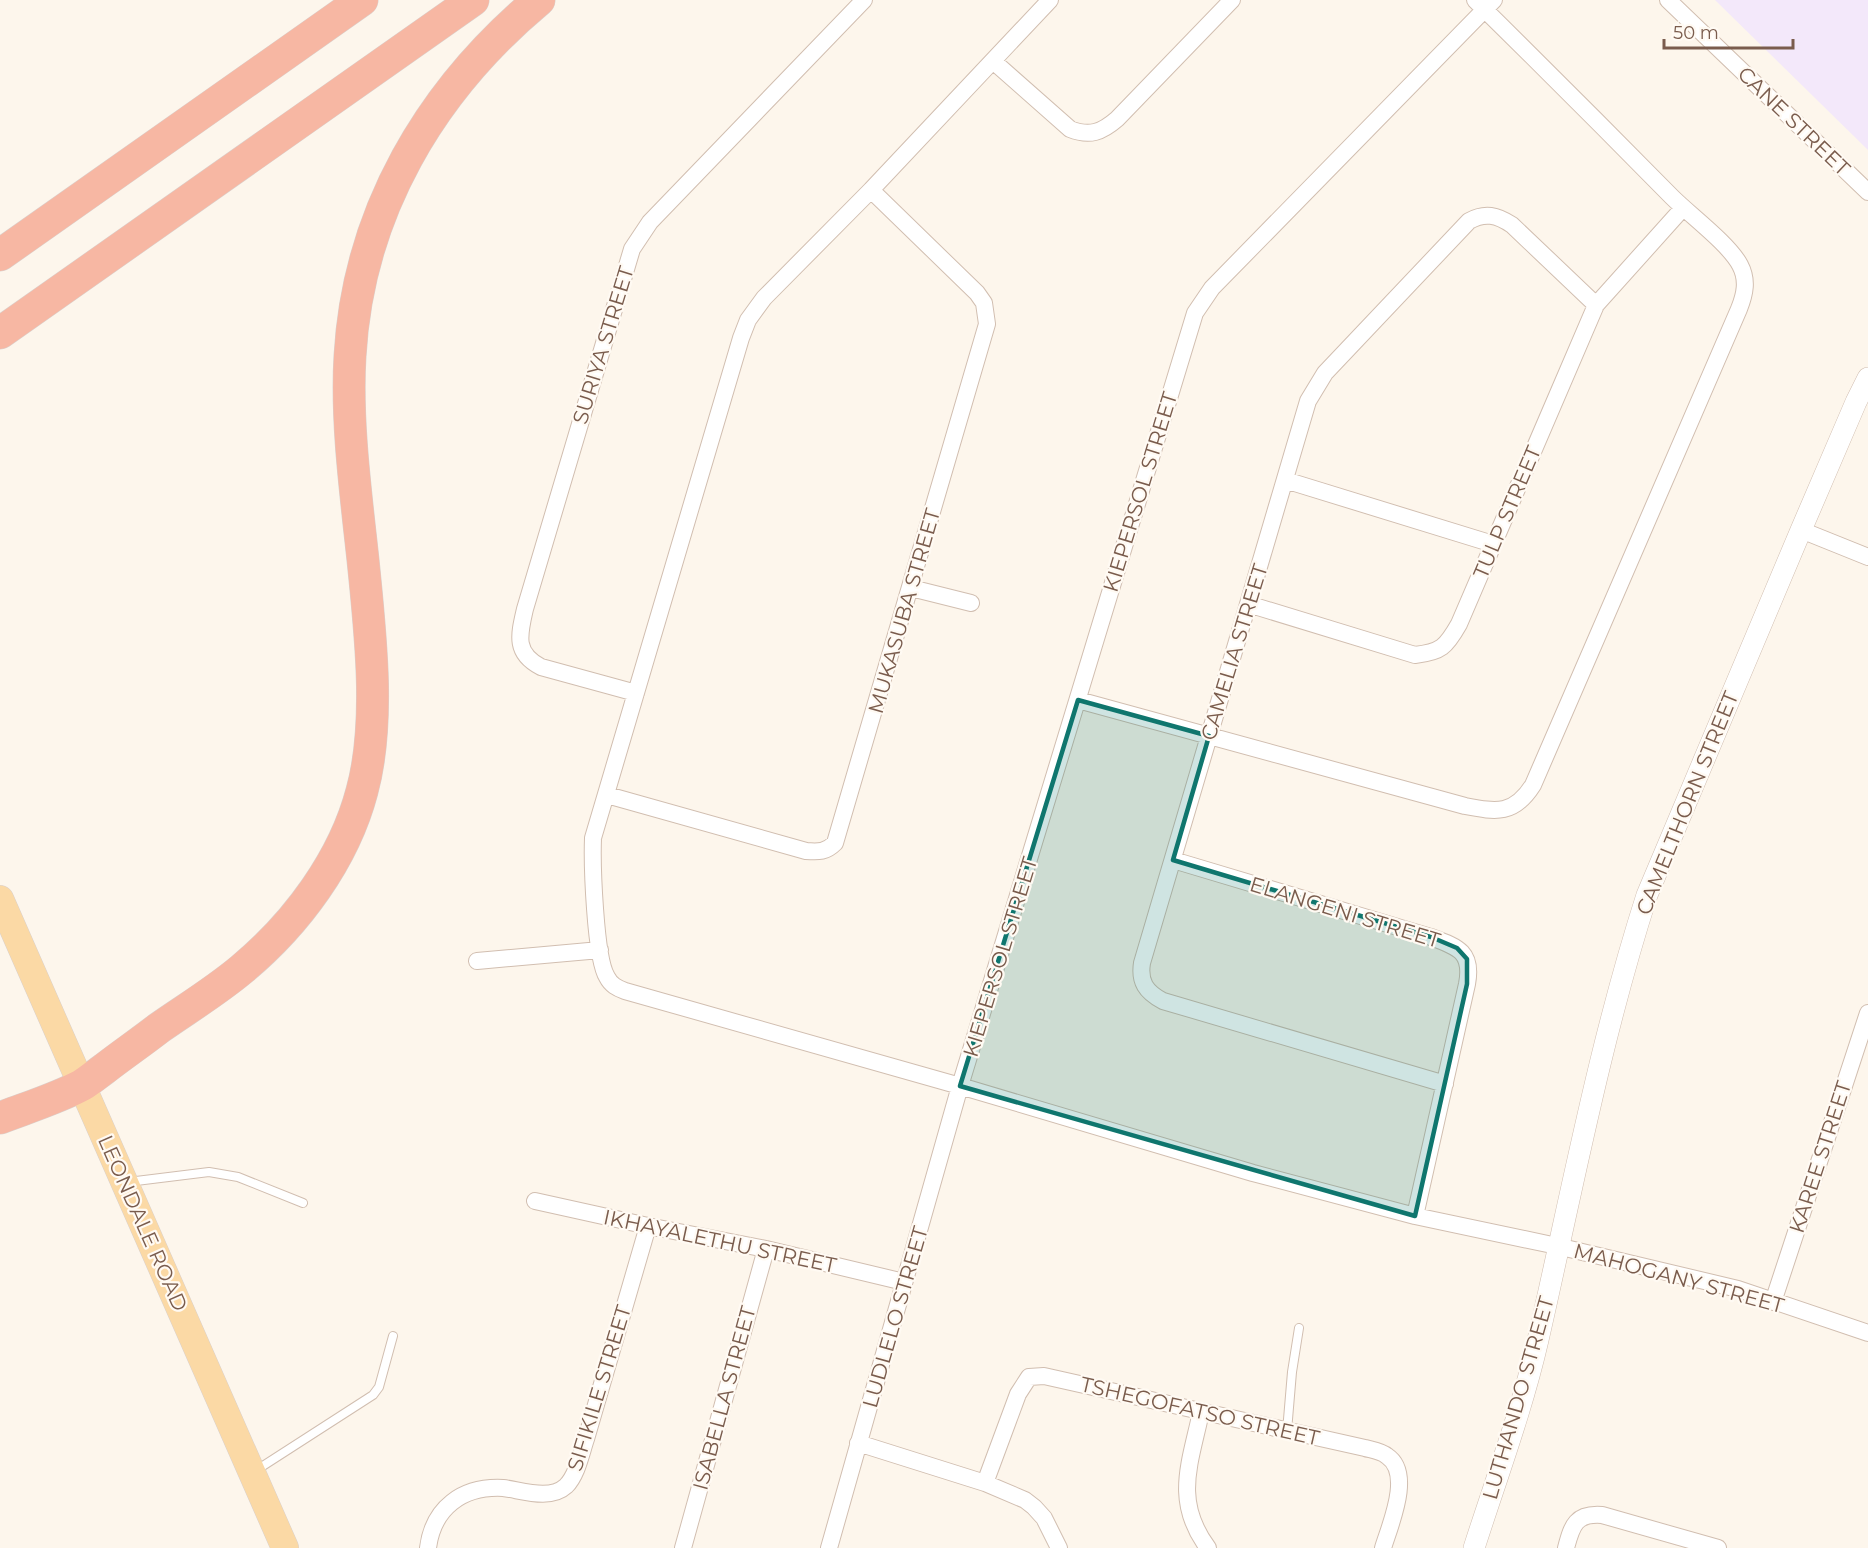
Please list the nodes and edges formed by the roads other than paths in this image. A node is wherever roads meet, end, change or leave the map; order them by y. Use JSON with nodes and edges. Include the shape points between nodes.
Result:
{"nodes":[{"id":1,"x":362,"y":0,"type":"edge"},
{"id":2,"x":473,"y":0,"type":"edge"},
{"id":3,"x":539,"y":0,"type":"edge"},
{"id":4,"x":864,"y":0,"type":"edge"},
{"id":5,"x":1050,"y":0,"type":"edge"},
{"id":6,"x":1232,"y":0,"type":"edge"},
{"id":7,"x":1668,"y":0,"type":"edge"},
{"id":8,"x":1485,"y":3,"type":"edge"},
{"id":9,"x":993,"y":61,"type":"junction"},
{"id":10,"x":871,"y":190,"type":"junction"},
{"id":11,"x":1868,"y":192,"type":"edge"},
{"id":12,"x":1683,"y":208,"type":"junction"},
{"id":13,"x":0,"y":255,"type":"edge"},
{"id":14,"x":1596,"y":305,"type":"junction"},
{"id":15,"x":0,"y":333,"type":"edge"},
{"id":16,"x":1868,"y":378,"type":"edge"},
{"id":17,"x":1285,"y":480,"type":"junction"},
{"id":18,"x":1801,"y":530,"type":"junction"},
{"id":19,"x":1493,"y":544,"type":"junction"},
{"id":20,"x":1868,"y":557,"type":"edge"},
{"id":21,"x":910,"y":588,"type":"junction"},
{"id":22,"x":971,"y":603,"type":"dead end"},
{"id":23,"x":1248,"y":604,"type":"junction"},
{"id":24,"x":636,"y":693,"type":"junction"},
{"id":25,"x":1078,"y":700,"type":"junction"},
{"id":26,"x":1209,"y":736,"type":"junction"},
{"id":27,"x":607,"y":795,"type":"junction"},
{"id":28,"x":1173,"y":860,"type":"junction"},
{"id":29,"x":0,"y":899,"type":"edge"},
{"id":30,"x":600,"y":950,"type":"junction"},
{"id":31,"x":477,"y":961,"type":"dead end"},
{"id":32,"x":1868,"y":1013,"type":"edge"},
{"id":33,"x":1445,"y":1084,"type":"junction"},
{"id":34,"x":82,"y":1085,"type":"junction"},
{"id":35,"x":960,"y":1086,"type":"junction"},
{"id":36,"x":0,"y":1118,"type":"edge"},
{"id":37,"x":125,"y":1182,"type":"junction"},
{"id":38,"x":535,"y":1201,"type":"dead end"},
{"id":39,"x":303,"y":1203,"type":"dead end"},
{"id":40,"x":1415,"y":1216,"type":"junction"},
{"id":41,"x":648,"y":1226,"type":"junction"},
{"id":42,"x":1557,"y":1246,"type":"junction"},
{"id":43,"x":766,"y":1249,"type":"junction"},
{"id":44,"x":904,"y":1282,"type":"junction"},
{"id":45,"x":1773,"y":1302,"type":"junction"},
{"id":46,"x":1299,"y":1328,"type":"dead end"},
{"id":47,"x":1868,"y":1333,"type":"edge"},
{"id":48,"x":393,"y":1335,"type":"dead end"},
{"id":49,"x":1201,"y":1412,"type":"junction"},
{"id":50,"x":1287,"y":1431,"type":"junction"},
{"id":51,"x":858,"y":1443,"type":"junction"},
{"id":52,"x":252,"y":1473,"type":"junction"},
{"id":53,"x":985,"y":1483,"type":"junction"},
{"id":54,"x":285,"y":1548,"type":"edge"},
{"id":55,"x":428,"y":1548,"type":"edge"},
{"id":56,"x":683,"y":1548,"type":"edge"},
{"id":57,"x":829,"y":1548,"type":"edge"},
{"id":58,"x":1059,"y":1548,"type":"edge"},
{"id":59,"x":1209,"y":1548,"type":"edge"},
{"id":60,"x":1383,"y":1548,"type":"edge"},
{"id":61,"x":1474,"y":1548,"type":"edge"},
{"id":62,"x":1566,"y":1548,"type":"edge"},
{"id":63,"x":1718,"y":1548,"type":"edge"}],
"edges":[{"from":1,"to":13,"type":"highway"},
{"from":2,"to":15,"type":"highway"},
{"from":3,"to":34,"type":"highway","via":[[480,54],[407,154],[381,211],[365,261],[350,359],[351,429],[372,699],[369,761],[354,816],[318,885],[288,925],[242,969]]},
{"from":4,"to":24,"type":"street","name":"SURIYA STREET","via":[[650,222],[632,249],[525,609],[520,643],[524,654],[541,666]]},
{"from":5,"to":9,"type":"street","name":"MAHOGANY STREET"},
{"from":6,"to":9,"type":"street","via":[[1117,119],[1093,134],[1070,129]]},
{"from":7,"to":11,"type":"street","name":"CANE STREET"},
{"from":8,"to":12,"type":"street"},
{"from":8,"to":25,"type":"street","name":"KIEPERSOL STREET","via":[[1199,306],[1186,338]]},
{"from":9,"to":10,"type":"street","name":"MAHOGANY STREET"},
{"from":10,"to":21,"type":"street","name":"MUKASUBA STREET","via":[[977,293],[987,312],[987,324]]},
{"from":10,"to":24,"type":"street","name":"MAHOGANY STREET","via":[[764,298],[748,320]]},
{"from":12,"to":14,"type":"street","name":"TULP STREET"},
{"from":12,"to":26,"type":"street","via":[[1736,258],[1744,274],[1744,296],[1526,795],[1512,807],[1501,810],[1465,806]]},
{"from":14,"to":17,"type":"street","name":"CAMELIA STREET","via":[[1512,225],[1492,215],[1469,221],[1325,373],[1308,401]]},
{"from":14,"to":19,"type":"street","name":"TULP STREET"},
{"from":16,"to":18,"type":"street","name":"CAMELTHORN STREET"},
{"from":17,"to":19,"type":"street"},
{"from":17,"to":23,"type":"street","name":"CAMELIA STREET"},
{"from":18,"to":20,"type":"street"},
{"from":18,"to":42,"type":"street","name":"CAMELTHORN STREET","via":[[1647,895],[1612,1015]]},
{"from":19,"to":23,"type":"street","name":"TULP STREET","via":[[1450,640],[1431,653],[1415,655]]},
{"from":21,"to":22,"type":"street"},
{"from":21,"to":27,"type":"street","name":"MUKASUBA STREET","via":[[839,834],[829,849],[806,851]]},
{"from":23,"to":26,"type":"street","name":"CAMELIA STREET"},
{"from":24,"to":27,"type":"street","name":"MAHOGANY STREET"},
{"from":25,"to":26,"type":"street"},
{"from":25,"to":35,"type":"street","name":"KIEPERSOL STREET"},
{"from":26,"to":28,"type":"street","name":"CAMELIA STREET"},
{"from":27,"to":30,"type":"street","name":"MAHOGANY STREET","via":[[593,838],[592,856]]},
{"from":28,"to":33,"type":"street","name":"ELANGENI STREET","via":[[1457,948],[1467,959],[1469,975]]},
{"from":28,"to":33,"type":"street","name":"CAMELIA STREET","via":[[1140,975],[1152,995]]},
{"from":29,"to":34,"type":"main road","name":"LEONDALE ROAD"},
{"from":30,"to":31,"type":"street"},
{"from":30,"to":35,"type":"street","name":"MAHOGANY STREET","via":[[606,976],[625,991]]},
{"from":32,"to":45,"type":"street","name":"KAREE STREET"},
{"from":33,"to":40,"type":"street","name":"ELANGENI STREET"},
{"from":34,"to":36,"type":"highway"},
{"from":34,"to":37,"type":"main road","name":"LEONDALE ROAD"},
{"from":35,"to":40,"type":"street","name":"MAHOGANY STREET","via":[[1253,1173]]},
{"from":35,"to":44,"type":"street","name":"LUDLELO STREET"},
{"from":37,"to":39,"type":"lane","via":[[208,1172],[238,1177]]},
{"from":37,"to":52,"type":"main road","name":"LEONDALE ROAD"},
{"from":38,"to":41,"type":"street","name":"IKHAYALETHU STREET"},
{"from":40,"to":42,"type":"street","name":"MAHOGANY STREET"},
{"from":41,"to":43,"type":"street","name":"IKHAYALETHU STREET"},
{"from":41,"to":55,"type":"street","name":"SIFIKILE STREET","via":[[586,1439],[565,1487],[542,1494],[502,1488],[468,1494],[449,1504],[436,1518]]},
{"from":42,"to":45,"type":"street","name":"MAHOGANY STREET","via":[[1737,1289]]},
{"from":42,"to":61,"type":"street","name":"LUTHANDO STREET","via":[[1526,1385]]},
{"from":43,"to":44,"type":"street","name":"IKHAYALETHU STREET"},
{"from":43,"to":56,"type":"street","name":"ISABELLA STREET"},
{"from":44,"to":51,"type":"street","name":"LUDLELO STREET"},
{"from":45,"to":47,"type":"street","name":"MAHOGANY STREET"},
{"from":46,"to":50,"type":"lane"},
{"from":48,"to":52,"type":"lane","via":[[380,1387],[373,1395]]},
{"from":49,"to":50,"type":"street","name":"TSHEGOFATSO STREET"},
{"from":49,"to":53,"type":"street","name":"TSHEGOFATSO STREET","via":[[1044,1376],[1029,1377],[1018,1394]]},
{"from":49,"to":59,"type":"street","via":[[1186,1499],[1193,1523]]},
{"from":50,"to":60,"type":"street","name":"TSHEGOFATSO STREET","via":[[1381,1453],[1393,1461],[1400,1488]]},
{"from":51,"to":53,"type":"street"},
{"from":51,"to":57,"type":"street","name":"LUDLELO STREET"},
{"from":52,"to":54,"type":"main road","name":"LEONDALE ROAD"},
{"from":53,"to":58,"type":"street","via":[[1034,1507]]},
{"from":62,"to":63,"type":"street","via":[[1578,1519],[1594,1514]]}]}
